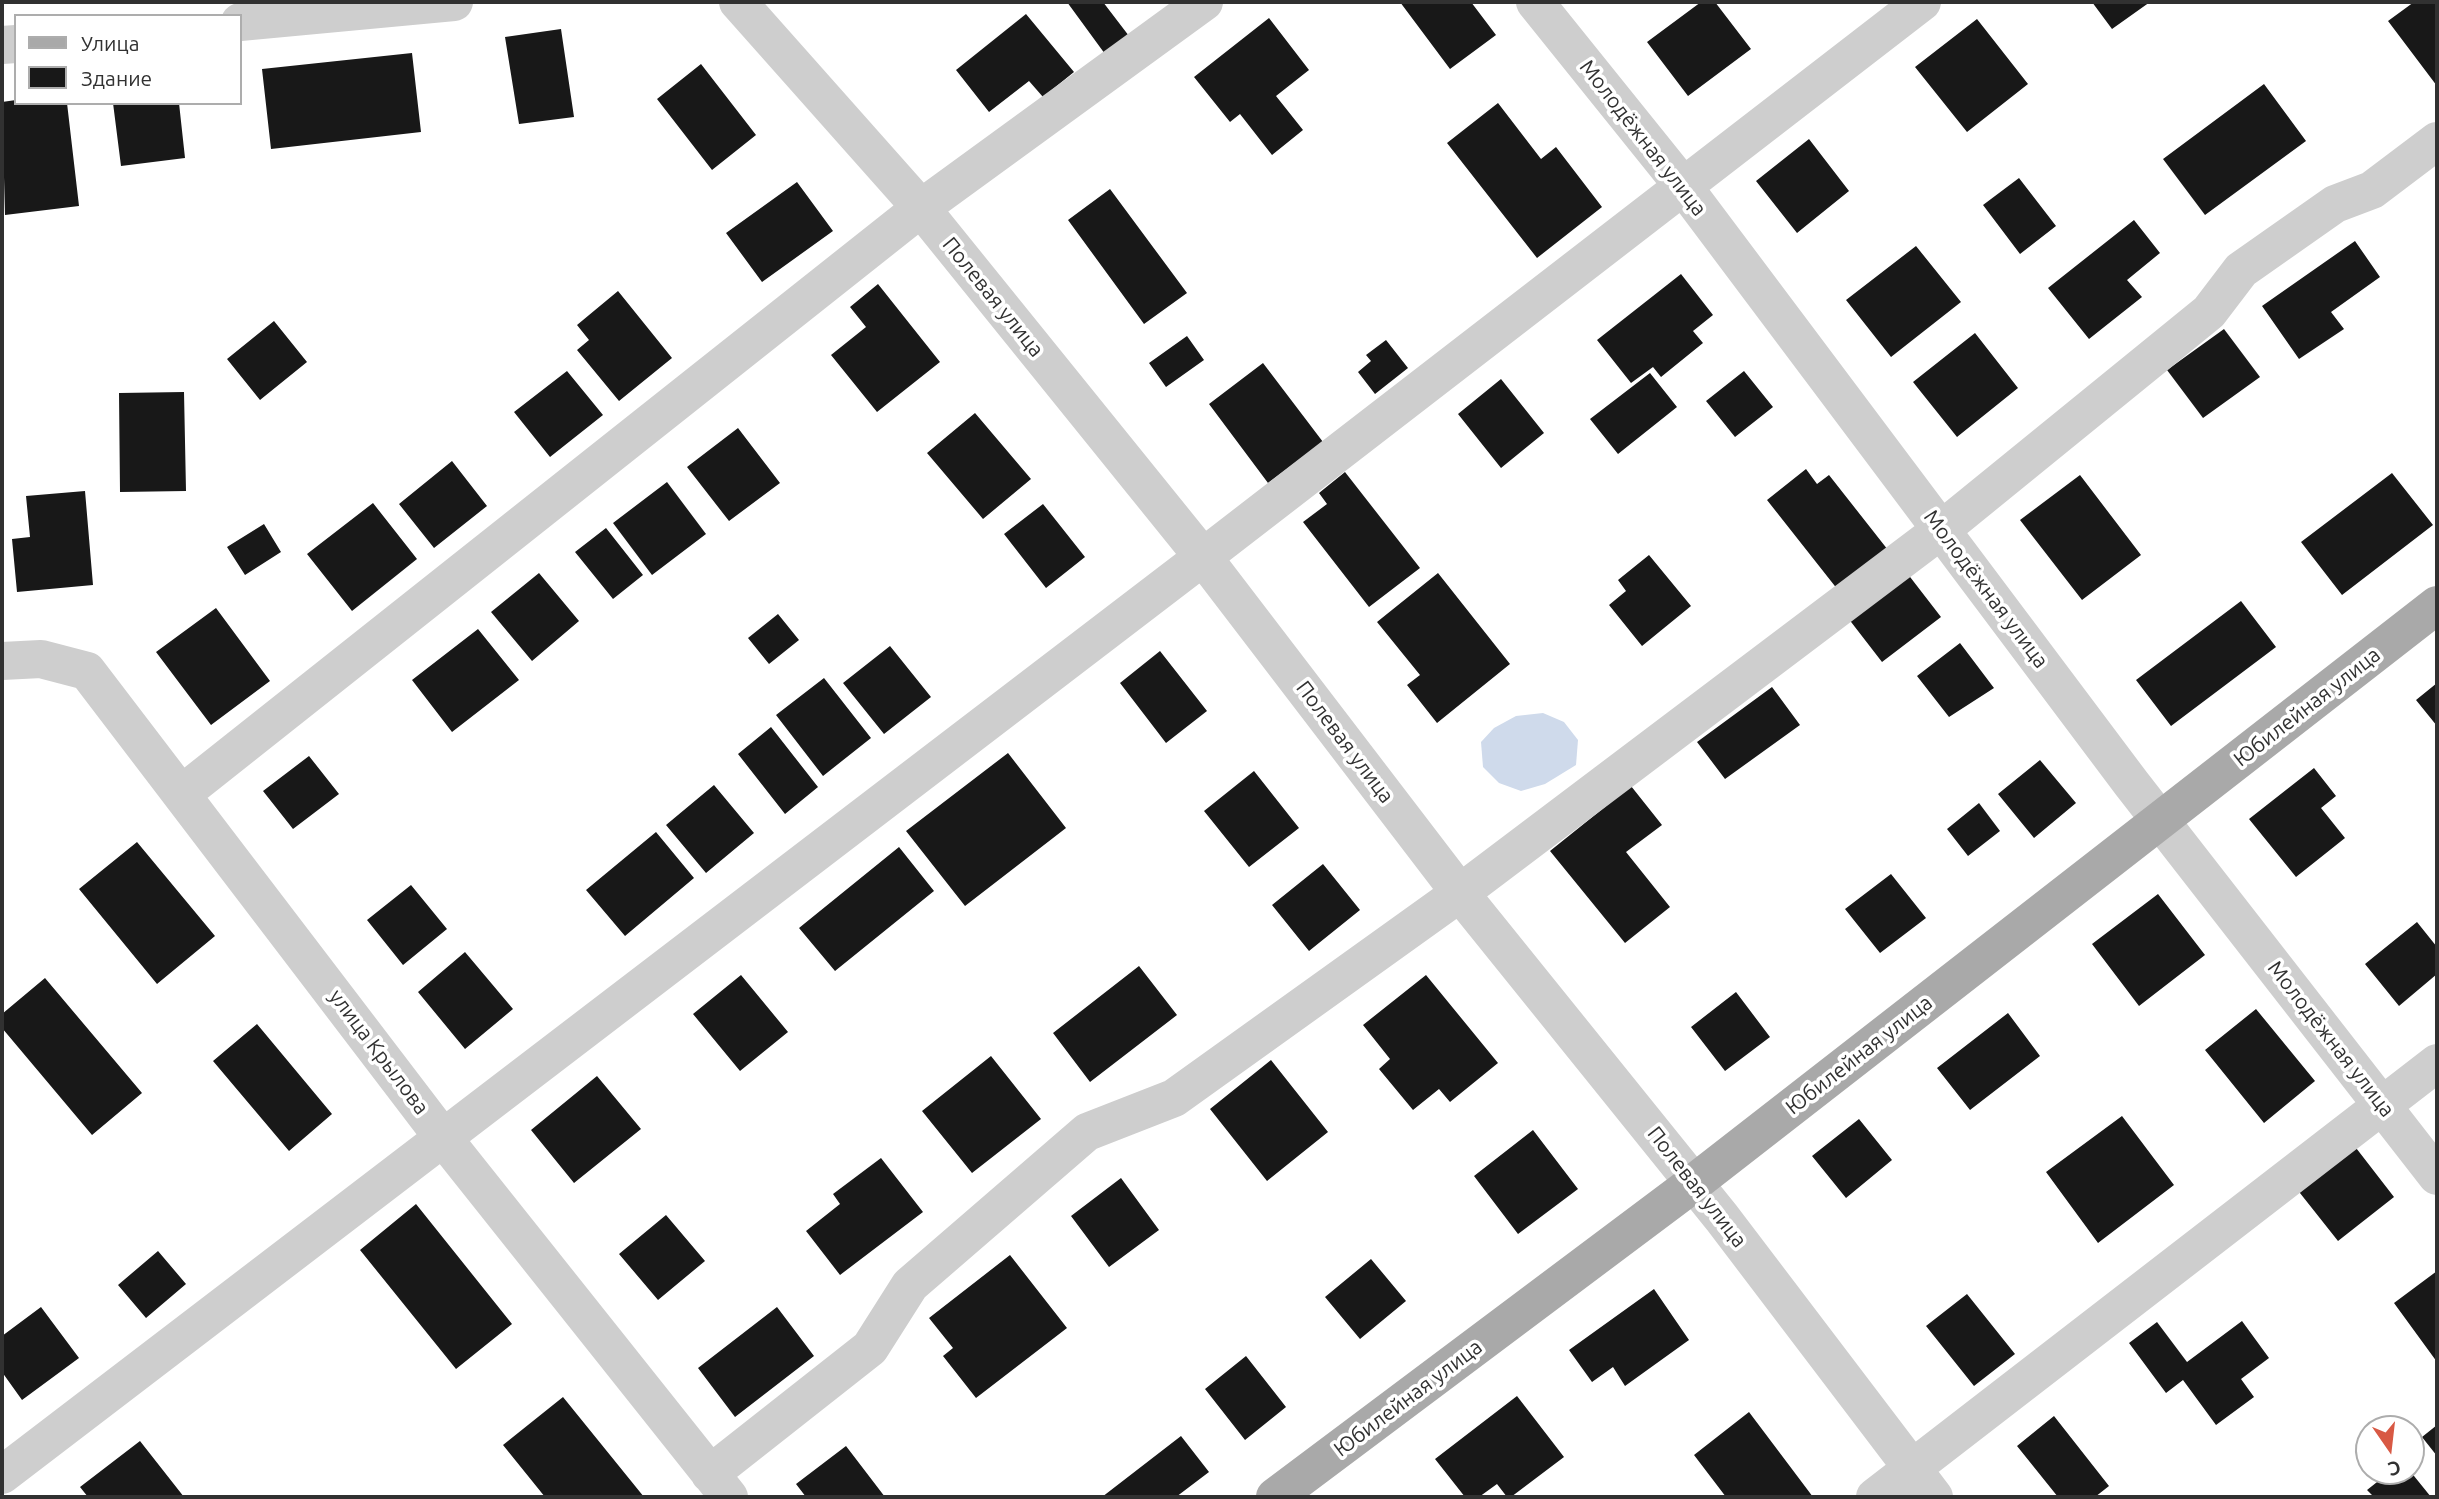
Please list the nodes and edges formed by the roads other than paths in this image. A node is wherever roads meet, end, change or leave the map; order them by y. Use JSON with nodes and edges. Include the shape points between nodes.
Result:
{"nodes":[{"id":1,"x":454,"y":2,"type":"edge"},
{"id":2,"x":738,"y":2,"type":"edge"},
{"id":3,"x":1204,"y":2,"type":"edge"},
{"id":4,"x":1535,"y":2,"type":"edge"},
{"id":5,"x":1922,"y":2,"type":"edge"},
{"id":6,"x":242,"y":22,"type":"edge"},
{"id":7,"x":2437,"y":141,"type":"edge"},
{"id":8,"x":1682,"y":186,"type":"junction"},
{"id":9,"x":922,"y":208,"type":"junction"},
{"id":10,"x":1941,"y":530,"type":"junction"},
{"id":11,"x":1203,"y":557,"type":"junction"},
{"id":12,"x":2437,"y":605,"type":"edge"},
{"id":13,"x":2,"y":661,"type":"edge"},
{"id":14,"x":183,"y":793,"type":"junction"},
{"id":15,"x":2161,"y":821,"type":"junction"},
{"id":16,"x":1460,"y":893,"type":"junction"},
{"id":17,"x":2437,"y":1063,"type":"edge"},
{"id":18,"x":2383,"y":1106,"type":"junction"},
{"id":19,"x":444,"y":1139,"type":"junction"},
{"id":20,"x":2437,"y":1176,"type":"edge"},
{"id":21,"x":1694,"y":1183,"type":"junction"},
{"id":22,"x":1911,"y":1467,"type":"junction"},
{"id":23,"x":2,"y":1475,"type":"edge"},
{"id":24,"x":719,"y":1485,"type":"edge"},
{"id":25,"x":1275,"y":1497,"type":"edge"},
{"id":26,"x":1875,"y":1497,"type":"edge"},
{"id":27,"x":1934,"y":1497,"type":"edge"}],
"edges":[{"from":1,"to":6,"type":"street"},
{"from":2,"to":9,"type":"street","name":"Полевая улица"},
{"from":3,"to":9,"type":"street"},
{"from":4,"to":8,"type":"street","name":"Молодёжная улица"},
{"from":5,"to":8,"type":"street"},
{"from":7,"to":10,"type":"street","via":[[2372,190],[2335,204],[2241,270],[2209,312]]},
{"from":8,"to":10,"type":"street","name":"Молодёжная улица"},
{"from":8,"to":11,"type":"street"},
{"from":9,"to":11,"type":"street","name":"Полевая улица"},
{"from":9,"to":14,"type":"street"},
{"from":10,"to":15,"type":"street","name":"Молодёжная улица"},
{"from":10,"to":16,"type":"street"},
{"from":11,"to":16,"type":"street","name":"Полевая улица"},
{"from":11,"to":19,"type":"street"},
{"from":12,"to":15,"type":"main road","name":"Юбилейная улица"},
{"from":13,"to":14,"type":"street","name":"улица Крылова","via":[[41,659],[87,671]]},
{"from":14,"to":19,"type":"street","name":"улица Крылова"},
{"from":15,"to":18,"type":"street","name":"Молодёжная улица"},
{"from":15,"to":21,"type":"main road","name":"Юбилейная улица"},
{"from":16,"to":21,"type":"street","name":"Полевая улица"},
{"from":16,"to":24,"type":"street","via":[[1174,1098],[1087,1132],[909,1285],[870,1348]]},
{"from":17,"to":18,"type":"street"},
{"from":18,"to":20,"type":"street","name":"Молодёжная улица"},
{"from":18,"to":22,"type":"street"},
{"from":19,"to":23,"type":"street"},
{"from":19,"to":24,"type":"street","name":"улица Крылова"},
{"from":21,"to":22,"type":"street","name":"Полевая улица"},
{"from":21,"to":25,"type":"main road","name":"Юбилейная улица"},
{"from":22,"to":26,"type":"street"},
{"from":22,"to":27,"type":"street","name":"Полевая улица"}]}
